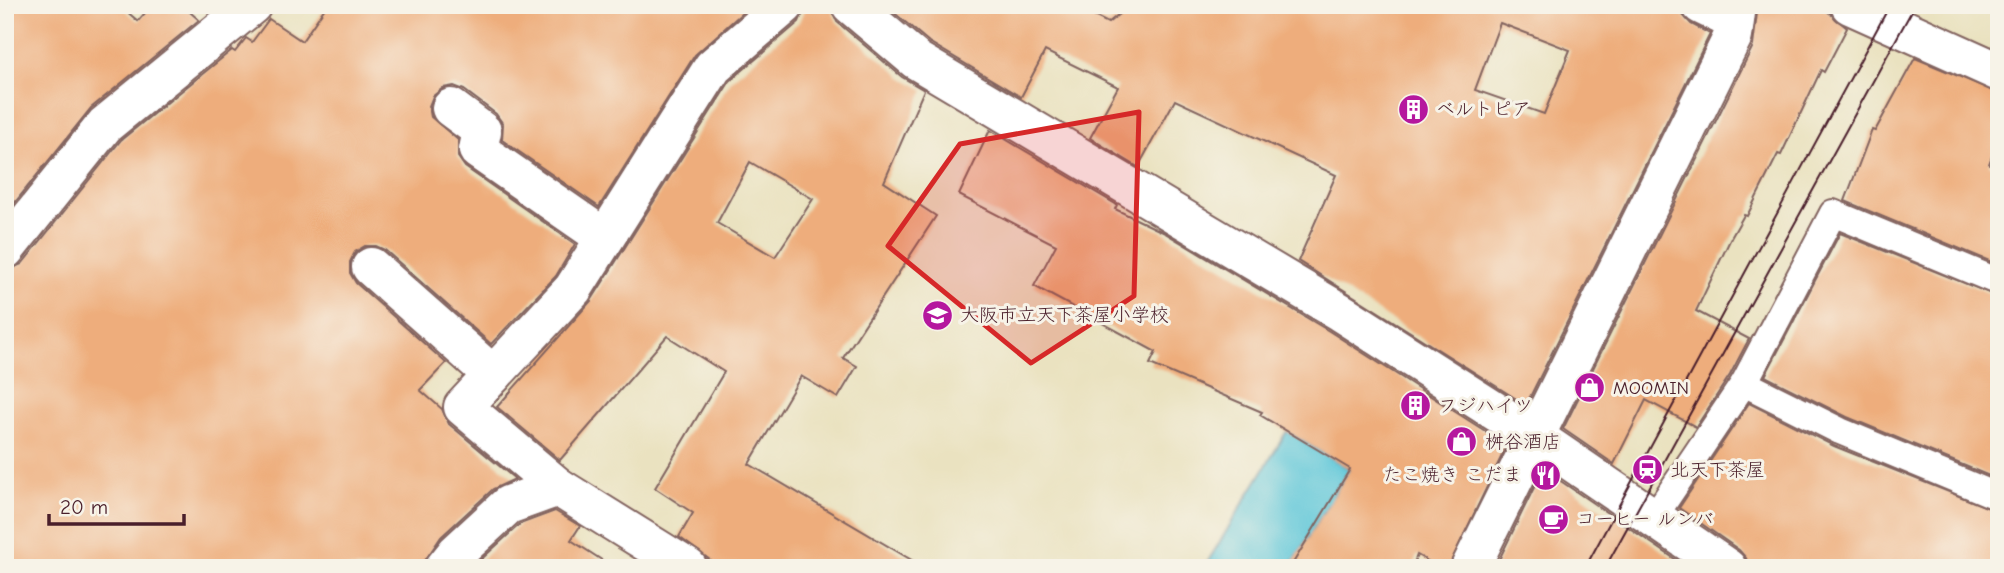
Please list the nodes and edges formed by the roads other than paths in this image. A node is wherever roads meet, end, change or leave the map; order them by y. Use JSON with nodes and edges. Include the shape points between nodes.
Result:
{"nodes":[{"id":1,"x":252,"y":5,"type":"edge"},
{"id":2,"x":785,"y":5,"type":"edge"},
{"id":3,"x":851,"y":5,"type":"edge"},
{"id":4,"x":1850,"y":5,"type":"edge"},
{"id":5,"x":1724,"y":10,"type":"edge"},
{"id":6,"x":1999,"y":72,"type":"edge"},
{"id":7,"x":451,"y":108,"type":"dead end"},
{"id":8,"x":605,"y":238,"type":"junction"},
{"id":9,"x":5,"y":250,"type":"edge"},
{"id":10,"x":371,"y":267,"type":"dead end"},
{"id":11,"x":1999,"y":282,"type":"edge"},
{"id":12,"x":492,"y":374,"type":"junction"},
{"id":13,"x":1744,"y":383,"type":"junction"},
{"id":14,"x":1537,"y":438,"type":"junction"},
{"id":15,"x":558,"y":487,"type":"junction"},
{"id":16,"x":1999,"y":497,"type":"edge"},
{"id":17,"x":1654,"y":517,"type":"junction"},
{"id":18,"x":444,"y":568,"type":"edge"},
{"id":19,"x":688,"y":568,"type":"edge"},
{"id":20,"x":1470,"y":568,"type":"edge"},
{"id":21,"x":1727,"y":568,"type":"edge"}],
"edges":[{"from":1,"to":9,"type":"street","via":[[105,125]]},
{"from":2,"to":8,"type":"street","via":[[713,67]]},
{"from":3,"to":14,"type":"street","via":[[916,60],[1340,312]]},
{"from":4,"to":6,"type":"street"},
{"from":5,"to":14,"type":"street","via":[[1733,36]]},
{"from":7,"to":8,"type":"street","via":[[482,131],[478,150]]},
{"from":8,"to":12,"type":"street","via":[[573,289]]},
{"from":10,"to":12,"type":"street"},
{"from":11,"to":13,"type":"lane","via":[[1833,212]]},
{"from":12,"to":15,"type":"street","via":[[463,407]]},
{"from":13,"to":16,"type":"lane","via":[[1840,431]]},
{"from":13,"to":17,"type":"lane"},
{"from":14,"to":17,"type":"street"},
{"from":14,"to":20,"type":"street"},
{"from":15,"to":18,"type":"street","via":[[508,505]]},
{"from":15,"to":19,"type":"street"},
{"from":17,"to":21,"type":"street"}]}
